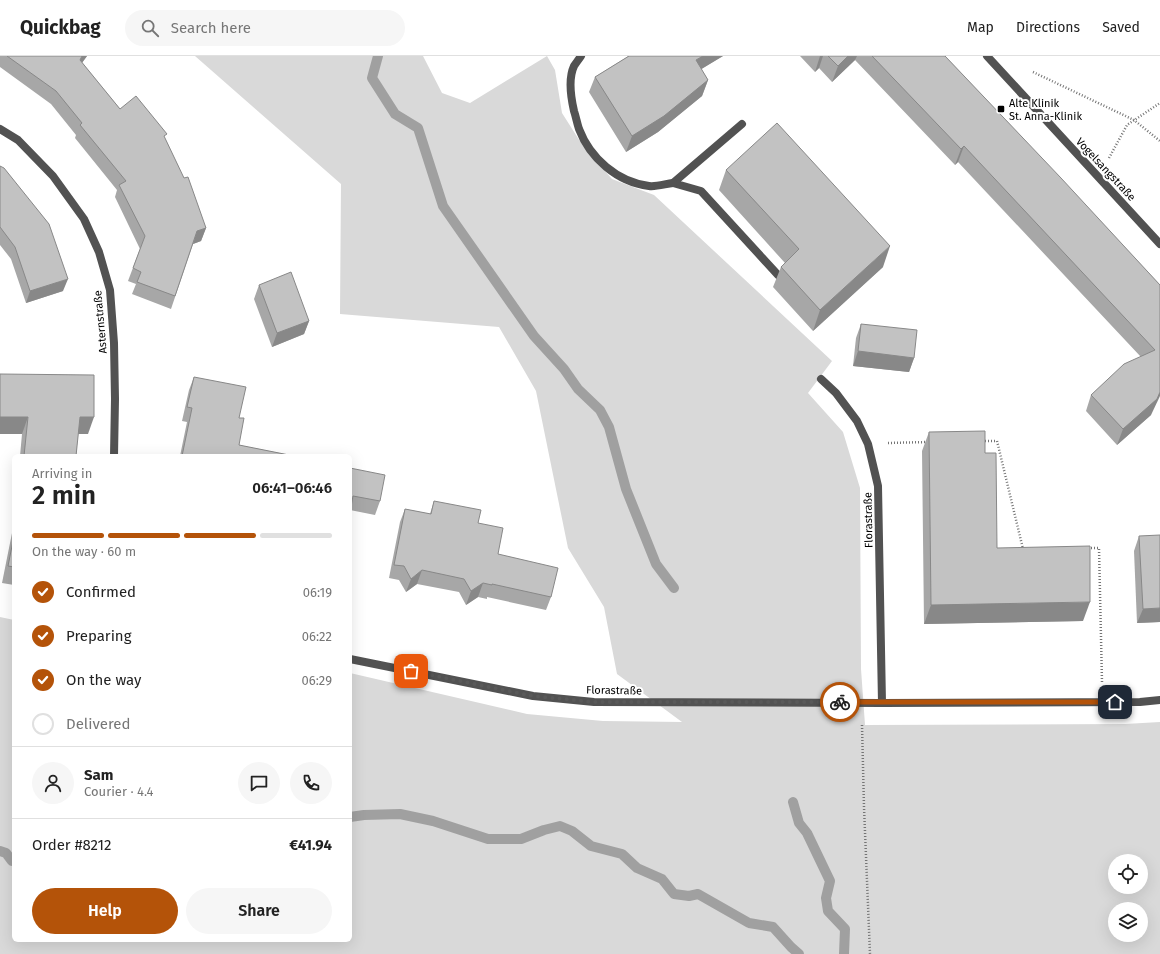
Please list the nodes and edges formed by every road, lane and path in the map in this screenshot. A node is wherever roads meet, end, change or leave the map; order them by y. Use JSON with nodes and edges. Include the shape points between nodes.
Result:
{"nodes":[{"id":1,"x":581,"y":56,"type":"edge"},
{"id":2,"x":987,"y":56,"type":"edge"},
{"id":3,"x":1027,"y":70,"type":"dead end"},
{"id":4,"x":1160,"y":103,"type":"edge"},
{"id":5,"x":1134,"y":120,"type":"junction"},
{"id":6,"x":742,"y":124,"type":"dead end"},
{"id":7,"x":0,"y":128,"type":"edge"},
{"id":8,"x":1160,"y":141,"type":"edge"},
{"id":9,"x":1098,"y":178,"type":"junction"},
{"id":10,"x":673,"y":183,"type":"junction"},
{"id":11,"x":1160,"y":244,"type":"edge"},
{"id":12,"x":778,"y":275,"type":"dead end"},
{"id":13,"x":821,"y":379,"type":"dead end"},
{"id":14,"x":982,"y":441,"type":"edge"},
{"id":15,"x":928,"y":442,"type":"edge"},
{"id":16,"x":868,"y":444,"type":"junction"},
{"id":17,"x":114,"y":454,"type":"edge"},
{"id":18,"x":1031,"y":548,"type":"edge"},
{"id":19,"x":1084,"y":548,"type":"edge"},
{"id":20,"x":352,"y":658,"type":"edge"},
{"id":21,"x":1160,"y":700,"type":"edge"},
{"id":22,"x":861,"y":702,"type":"junction"},
{"id":23,"x":1102,"y":702,"type":"junction"},
{"id":24,"x":882,"y":703,"type":"junction"},
{"id":25,"x":870,"y":954,"type":"edge"}],
"edges":[{"from":1,"to":10,"type":"street","via":[[574,66],[570,85],[579,129],[589,150],[601,163],[632,181],[649,186]]},
{"from":2,"to":9,"type":"street","name":"Vogelsangstraße"},
{"from":3,"to":5,"type":"path"},
{"from":4,"to":5,"type":"path"},
{"from":5,"to":8,"type":"path"},
{"from":5,"to":9,"type":"path","via":[[1127,125]]},
{"from":6,"to":10,"type":"street"},
{"from":7,"to":17,"type":"street","name":"Asternstraße","via":[[18,140],[53,176],[84,220],[99,252],[110,290],[114,343]]},
{"from":9,"to":11,"type":"street","name":"Vogelsangstraße"},
{"from":10,"to":12,"type":"street","via":[[701,191]]},
{"from":13,"to":16,"type":"street","name":"Florastraße","via":[[836,393],[857,421]]},
{"from":14,"to":18,"type":"path","via":[[997,440],[1023,549]]},
{"from":15,"to":16,"type":"path"},
{"from":16,"to":24,"type":"street","name":"Florastraße","via":[[878,486]]},
{"from":19,"to":23,"type":"path","via":[[1099,548]]},
{"from":20,"to":22,"type":"street","name":"Florastraße","via":[[533,696],[594,702]]},
{"from":21,"to":23,"type":"street","name":"Florastraße"},
{"from":22,"to":24,"type":"street","name":"Florastraße"},
{"from":22,"to":25,"type":"path"},
{"from":23,"to":24,"type":"street","name":"Florastraße"}]}
